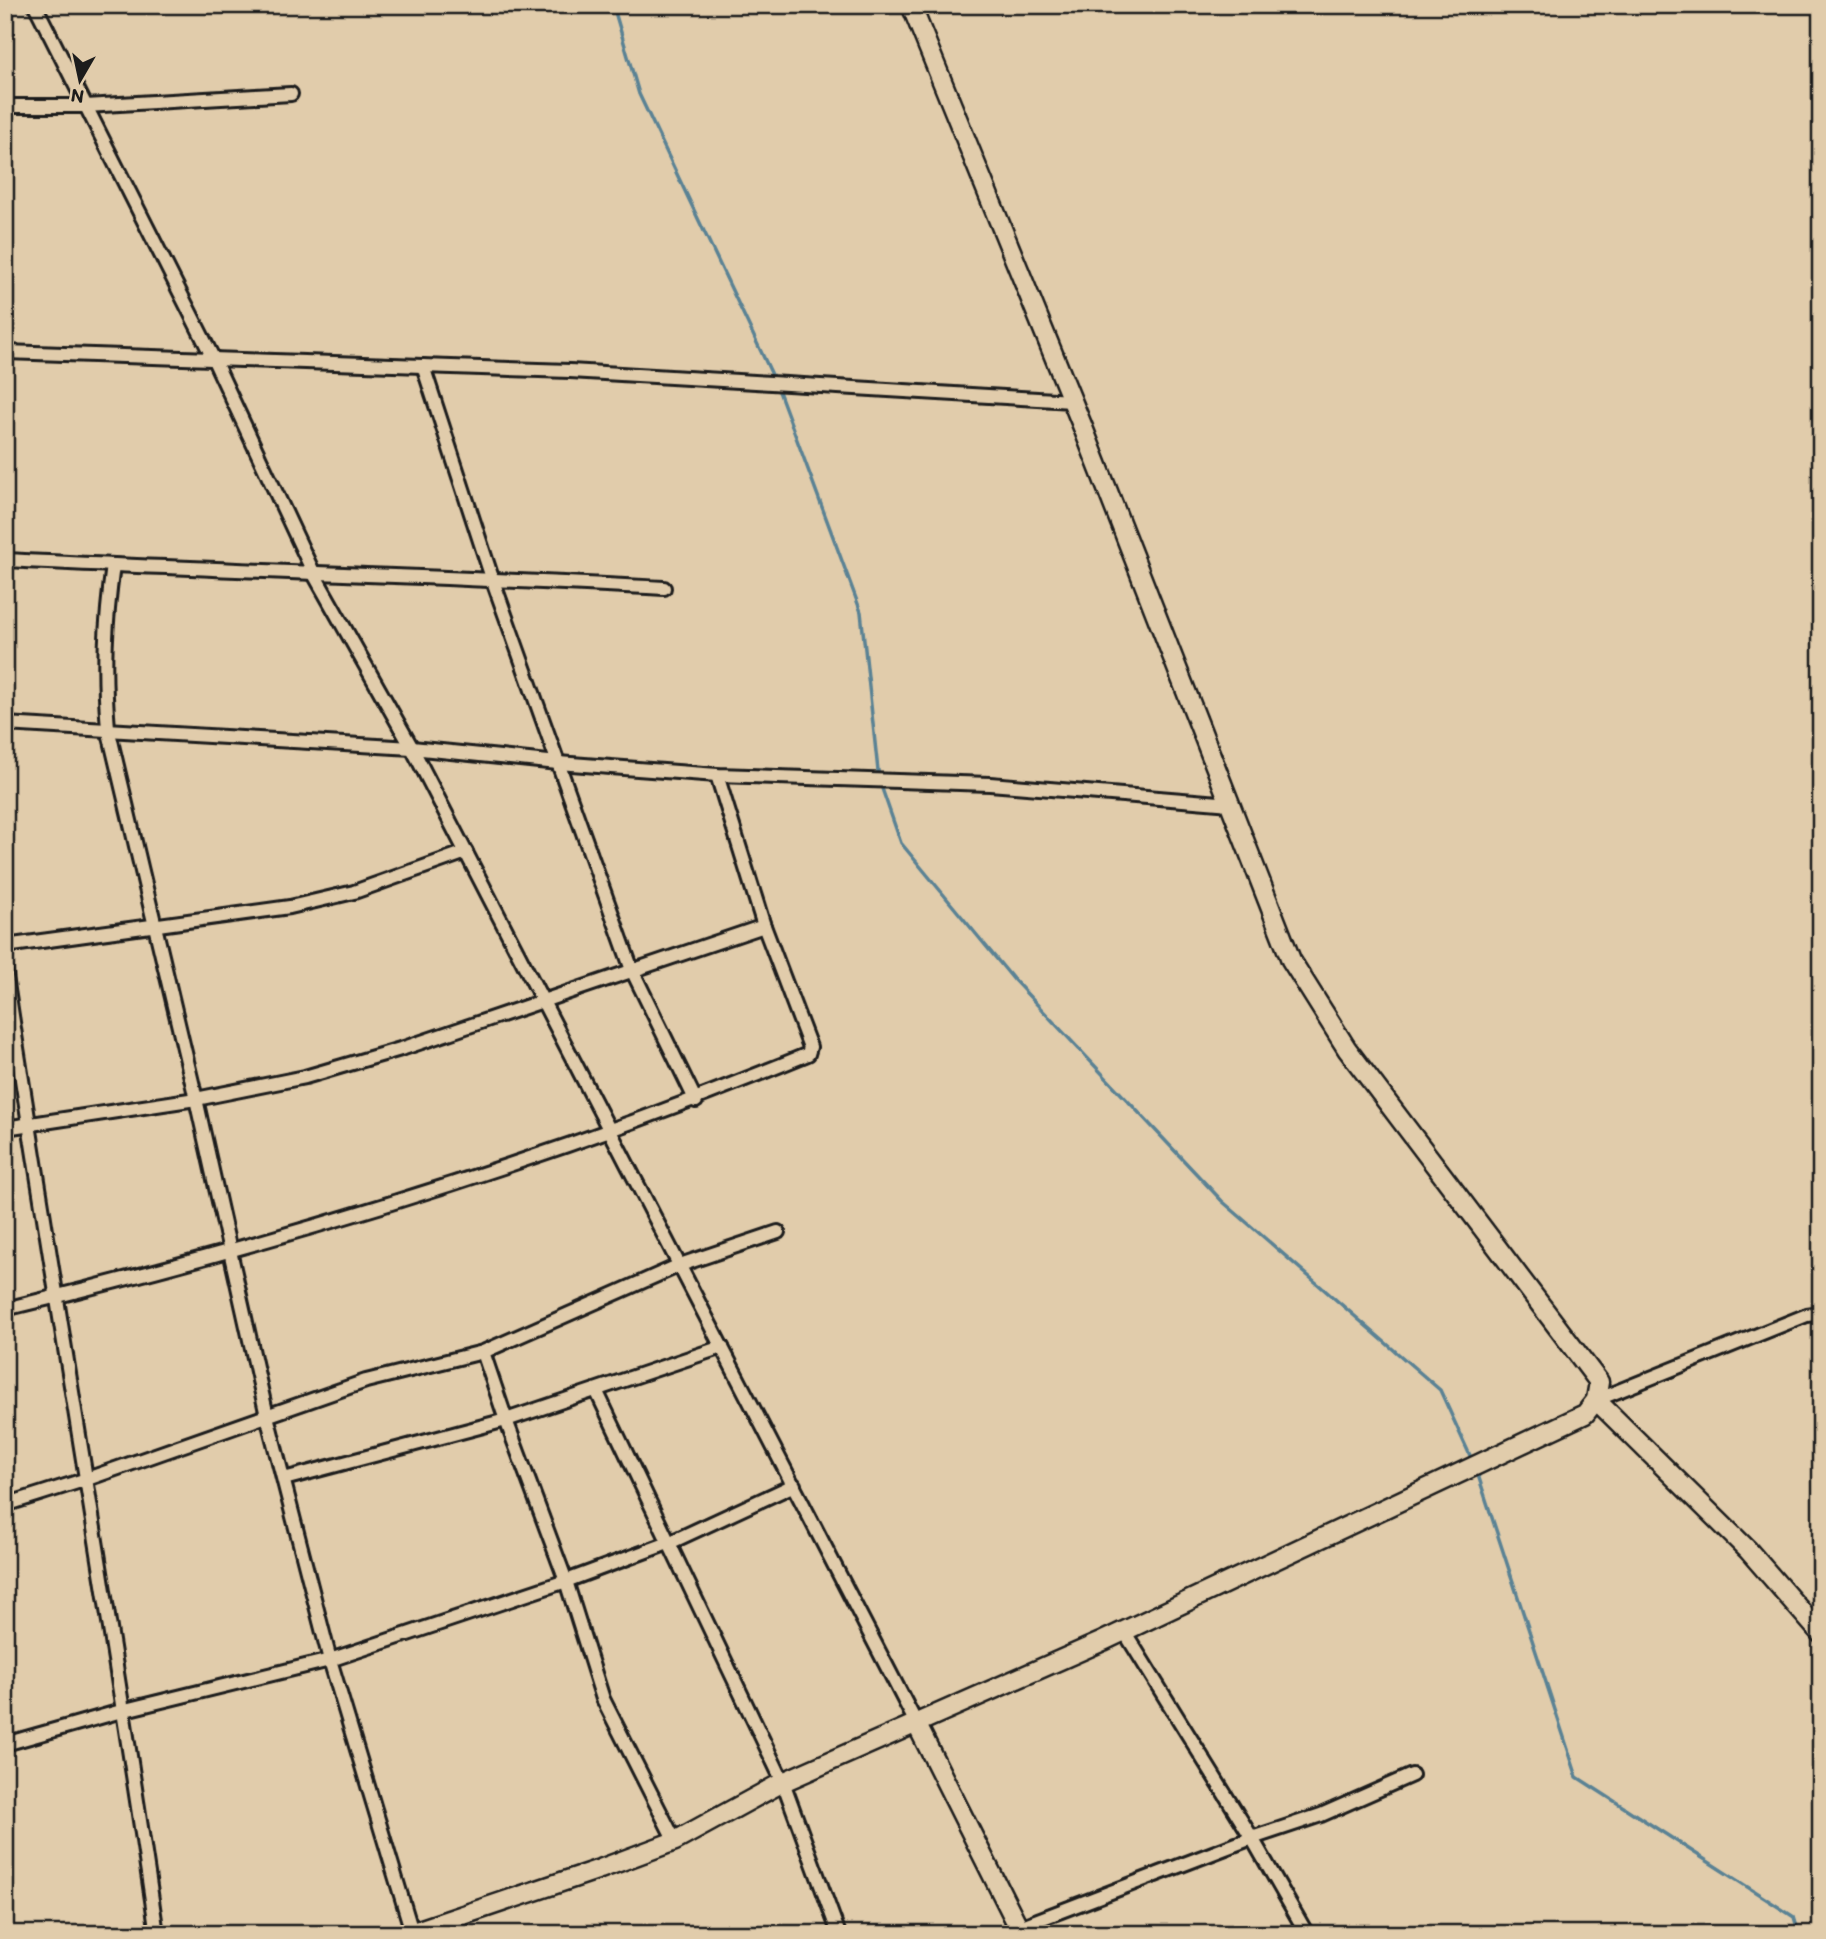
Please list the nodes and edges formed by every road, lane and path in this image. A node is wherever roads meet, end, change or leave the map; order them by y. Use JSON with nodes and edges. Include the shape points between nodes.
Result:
{"nodes":[{"id":1,"x":35,"y":5,"type":"edge"},
{"id":2,"x":911,"y":5,"type":"edge"},
{"id":3,"x":291,"y":94,"type":"dead end"},
{"id":4,"x":5,"y":106,"type":"edge"},
{"id":5,"x":86,"y":106,"type":"junction"},
{"id":6,"x":5,"y":352,"type":"edge"},
{"id":7,"x":213,"y":358,"type":"junction"},
{"id":8,"x":423,"y":366,"type":"junction"},
{"id":9,"x":1072,"y":401,"type":"junction"},
{"id":10,"x":5,"y":560,"type":"edge"},
{"id":11,"x":113,"y":565,"type":"junction"},
{"id":12,"x":314,"y":574,"type":"junction"},
{"id":13,"x":492,"y":578,"type":"junction"},
{"id":14,"x":664,"y":587,"type":"dead end"},
{"id":15,"x":5,"y":724,"type":"edge"},
{"id":16,"x":108,"y":728,"type":"junction"},
{"id":17,"x":412,"y":748,"type":"junction"},
{"id":18,"x":558,"y":763,"type":"junction"},
{"id":19,"x":717,"y":775,"type":"junction"},
{"id":20,"x":1231,"y":804,"type":"junction"},
{"id":21,"x":466,"y":852,"type":"junction"},
{"id":22,"x":153,"y":925,"type":"junction"},
{"id":23,"x":764,"y":926,"type":"junction"},
{"id":24,"x":5,"y":946,"type":"edge"},
{"id":25,"x":5,"y":970,"type":"edge"},
{"id":26,"x":632,"y":970,"type":"junction"},
{"id":27,"x":543,"y":1001,"type":"junction"},
{"id":28,"x":11,"y":1051,"type":"edge"},
{"id":29,"x":196,"y":1099,"type":"junction"},
{"id":30,"x":696,"y":1101,"type":"junction"},
{"id":31,"x":29,"y":1125,"type":"junction"},
{"id":32,"x":5,"y":1128,"type":"edge"},
{"id":33,"x":611,"y":1132,"type":"junction"},
{"id":34,"x":779,"y":1232,"type":"dead end"},
{"id":35,"x":228,"y":1250,"type":"junction"},
{"id":36,"x":680,"y":1265,"type":"junction"},
{"id":37,"x":56,"y":1297,"type":"junction"},
{"id":38,"x":5,"y":1309,"type":"edge"},
{"id":39,"x":1821,"y":1312,"type":"edge"},
{"id":40,"x":722,"y":1347,"type":"junction"},
{"id":41,"x":483,"y":1352,"type":"junction"},
{"id":42,"x":596,"y":1390,"type":"junction"},
{"id":43,"x":1596,"y":1400,"type":"junction"},
{"id":44,"x":267,"y":1416,"type":"junction"},
{"id":45,"x":506,"y":1420,"type":"junction"},
{"id":46,"x":87,"y":1479,"type":"junction"},
{"id":47,"x":284,"y":1479,"type":"junction"},
{"id":48,"x":793,"y":1485,"type":"junction"},
{"id":49,"x":5,"y":1505,"type":"edge"},
{"id":50,"x":671,"y":1542,"type":"junction"},
{"id":51,"x":566,"y":1581,"type":"junction"},
{"id":52,"x":1124,"y":1631,"type":"junction"},
{"id":53,"x":1821,"y":1633,"type":"edge"},
{"id":54,"x":330,"y":1660,"type":"junction"},
{"id":55,"x":125,"y":1710,"type":"junction"},
{"id":56,"x":916,"y":1723,"type":"junction"},
{"id":57,"x":5,"y":1744,"type":"edge"},
{"id":58,"x":1412,"y":1775,"type":"dead end"},
{"id":59,"x":783,"y":1782,"type":"junction"},
{"id":60,"x":1252,"y":1838,"type":"junction"},
{"id":61,"x":675,"y":1842,"type":"junction"},
{"id":62,"x":1021,"y":1931,"type":"edge"},
{"id":63,"x":410,"y":1933,"type":"edge"},
{"id":64,"x":157,"y":1934,"type":"edge"},
{"id":65,"x":839,"y":1934,"type":"edge"},
{"id":66,"x":1001,"y":1934,"type":"edge"},
{"id":67,"x":1307,"y":1934,"type":"edge"}],
"edges":[{"from":1,"to":5,"type":"street"},
{"from":2,"to":9,"type":"street"},
{"from":3,"to":5,"type":"street"},
{"from":4,"to":5,"type":"street"},
{"from":5,"to":7,"type":"street"},
{"from":6,"to":7,"type":"street"},
{"from":7,"to":8,"type":"street"},
{"from":7,"to":12,"type":"street"},
{"from":8,"to":9,"type":"street"},
{"from":8,"to":13,"type":"street"},
{"from":9,"to":20,"type":"street"},
{"from":10,"to":11,"type":"street"},
{"from":11,"to":12,"type":"street"},
{"from":11,"to":16,"type":"street","via":[[105,620]]},
{"from":12,"to":13,"type":"street"},
{"from":12,"to":17,"type":"street"},
{"from":13,"to":14,"type":"street"},
{"from":13,"to":18,"type":"street"},
{"from":15,"to":16,"type":"street"},
{"from":16,"to":17,"type":"street"},
{"from":16,"to":22,"type":"street"},
{"from":17,"to":18,"type":"street"},
{"from":17,"to":21,"type":"street"},
{"from":18,"to":19,"type":"street"},
{"from":18,"to":26,"type":"street"},
{"from":19,"to":20,"type":"street","via":[[990,783]]},
{"from":19,"to":23,"type":"street"},
{"from":20,"to":43,"type":"street","via":[[1291,960],[1347,1049],[1599,1382]]},
{"from":21,"to":22,"type":"street","via":[[316,901]]},
{"from":21,"to":27,"type":"street"},
{"from":22,"to":24,"type":"street"},
{"from":22,"to":29,"type":"street"},
{"from":23,"to":26,"type":"street"},
{"from":23,"to":30,"type":"street","via":[[810,1051]]},
{"from":25,"to":28,"type":"street"},
{"from":26,"to":27,"type":"street"},
{"from":26,"to":30,"type":"street"},
{"from":27,"to":29,"type":"street","via":[[317,1073]]},
{"from":27,"to":33,"type":"street"},
{"from":28,"to":31,"type":"street"},
{"from":29,"to":31,"type":"street"},
{"from":29,"to":35,"type":"street"},
{"from":30,"to":33,"type":"street"},
{"from":31,"to":32,"type":"street"},
{"from":31,"to":37,"type":"street"},
{"from":33,"to":35,"type":"street","via":[[414,1198]]},
{"from":33,"to":36,"type":"street"},
{"from":34,"to":36,"type":"street"},
{"from":35,"to":37,"type":"street"},
{"from":35,"to":44,"type":"street"},
{"from":36,"to":40,"type":"street"},
{"from":36,"to":41,"type":"street"},
{"from":37,"to":38,"type":"street"},
{"from":37,"to":46,"type":"street"},
{"from":39,"to":43,"type":"street"},
{"from":40,"to":42,"type":"street"},
{"from":40,"to":48,"type":"street"},
{"from":41,"to":44,"type":"street","via":[[366,1381]]},
{"from":41,"to":45,"type":"street"},
{"from":42,"to":45,"type":"street"},
{"from":42,"to":50,"type":"street"},
{"from":43,"to":52,"type":"street","via":[[1585,1414]]},
{"from":43,"to":53,"type":"street","via":[[1748,1550]]},
{"from":44,"to":46,"type":"street"},
{"from":44,"to":47,"type":"street"},
{"from":45,"to":47,"type":"street"},
{"from":45,"to":51,"type":"street"},
{"from":46,"to":49,"type":"street"},
{"from":46,"to":55,"type":"street"},
{"from":47,"to":54,"type":"street"},
{"from":48,"to":50,"type":"street"},
{"from":48,"to":56,"type":"street"},
{"from":50,"to":51,"type":"street"},
{"from":50,"to":59,"type":"street"},
{"from":51,"to":54,"type":"street"},
{"from":51,"to":61,"type":"street","via":[[603,1699]]},
{"from":52,"to":56,"type":"street"},
{"from":52,"to":60,"type":"street"},
{"from":54,"to":55,"type":"street"},
{"from":54,"to":63,"type":"street"},
{"from":55,"to":57,"type":"street"},
{"from":55,"to":64,"type":"street"},
{"from":56,"to":59,"type":"street"},
{"from":56,"to":62,"type":"street"},
{"from":58,"to":60,"type":"street","via":[[1321,1815]]},
{"from":59,"to":61,"type":"street"},
{"from":59,"to":65,"type":"street"},
{"from":60,"to":62,"type":"street"},
{"from":60,"to":67,"type":"street"},
{"from":61,"to":63,"type":"street"},
{"from":62,"to":66,"type":"street"}]}
